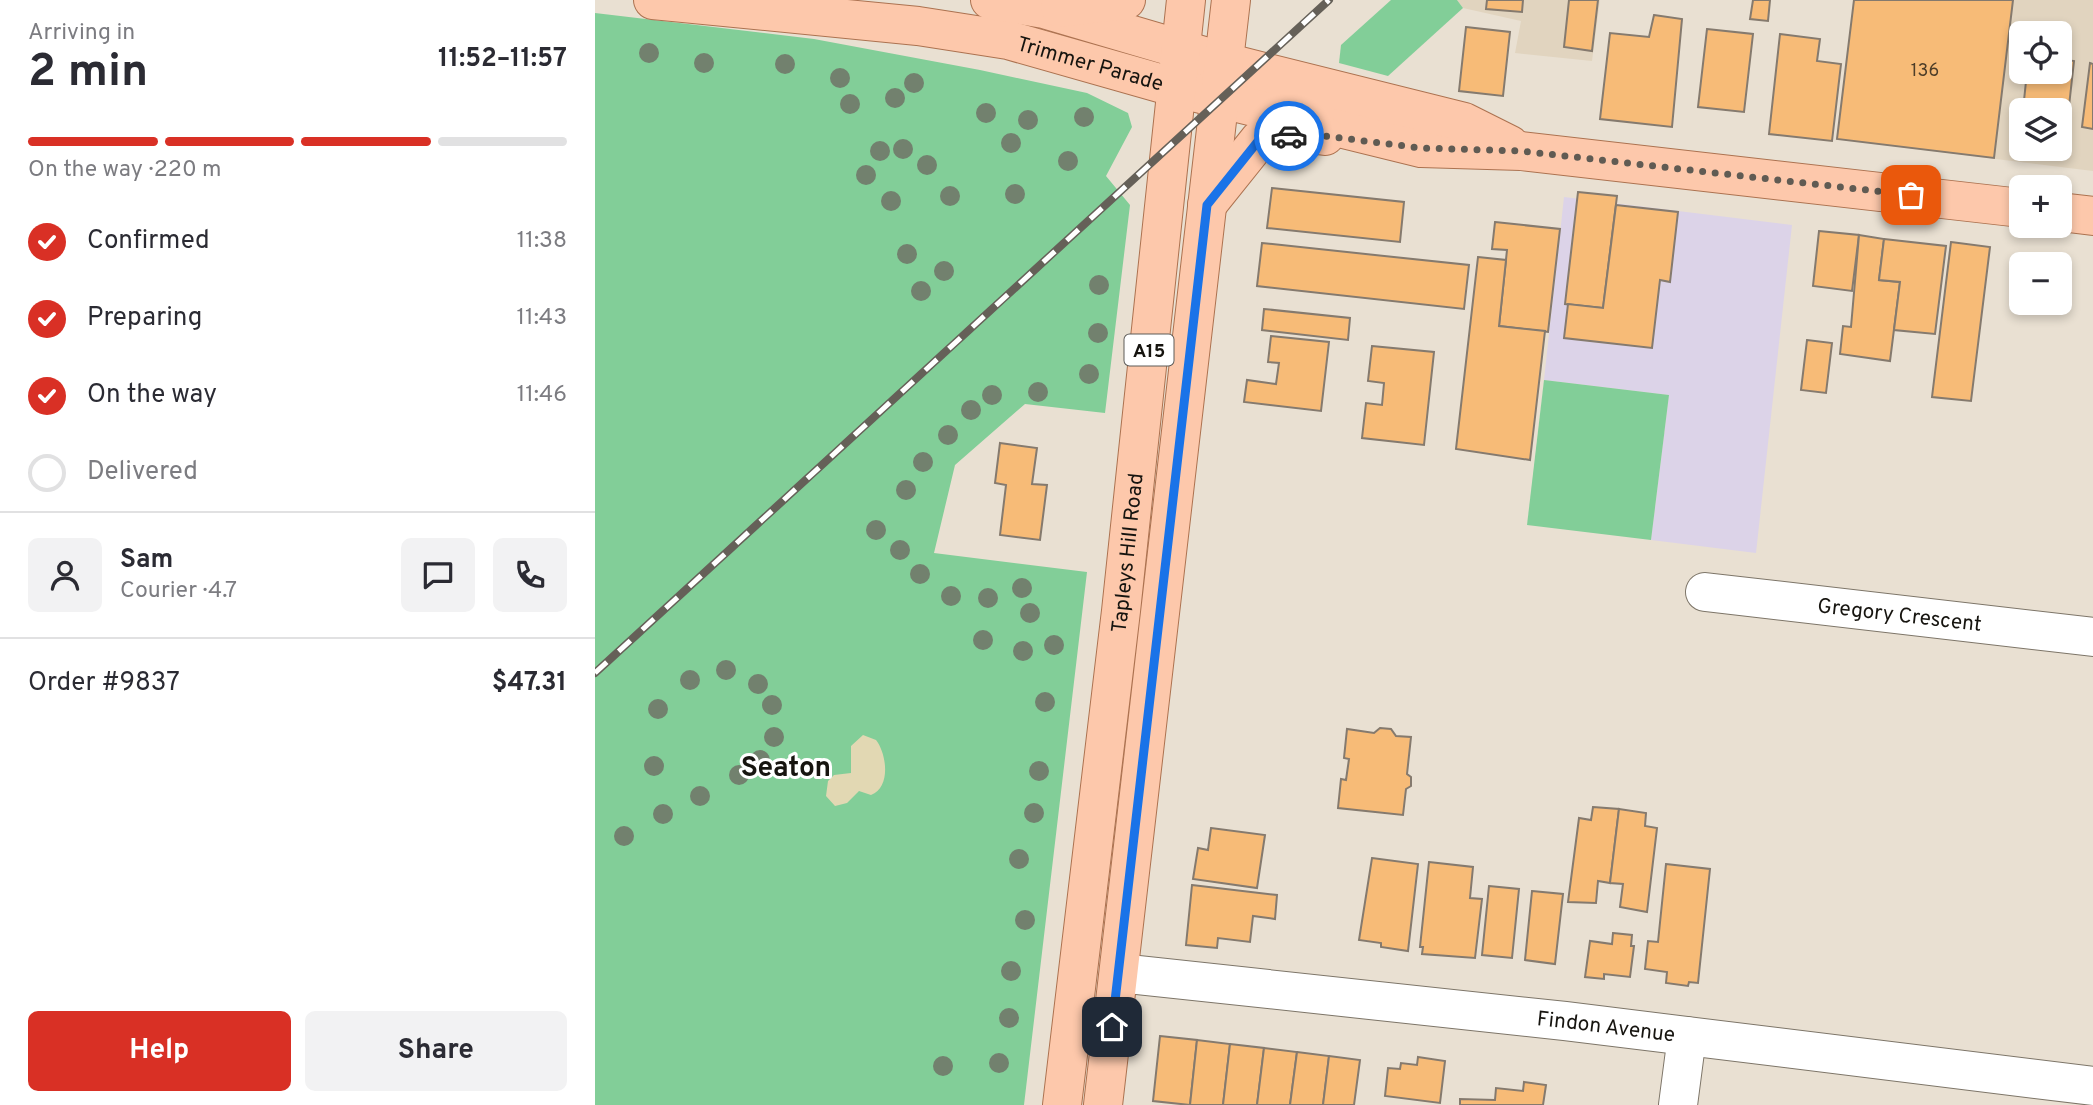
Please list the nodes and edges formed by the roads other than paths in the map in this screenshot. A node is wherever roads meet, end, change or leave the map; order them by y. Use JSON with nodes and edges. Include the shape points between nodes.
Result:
{"nodes":[{"id":1,"x":653,"y":0,"type":"edge"},
{"id":2,"x":990,"y":0,"type":"edge"},
{"id":3,"x":1126,"y":0,"type":"edge"},
{"id":4,"x":1186,"y":0,"type":"edge"},
{"id":5,"x":1231,"y":0,"type":"edge"},
{"id":6,"x":1044,"y":9,"type":"junction"},
{"id":7,"x":1181,"y":50,"type":"junction"},
{"id":8,"x":1222,"y":80,"type":"junction"},
{"id":9,"x":1177,"y":88,"type":"junction"},
{"id":10,"x":1421,"y":148,"type":"junction"},
{"id":11,"x":1521,"y":151,"type":"junction"},
{"id":12,"x":1207,"y":205,"type":"junction"},
{"id":13,"x":2009,"y":207,"type":"edge"},
{"id":14,"x":2072,"y":213,"type":"edge"},
{"id":15,"x":2093,"y":216,"type":"edge"},
{"id":16,"x":1705,"y":592,"type":"dead end"},
{"id":17,"x":2093,"y":637,"type":"edge"},
{"id":18,"x":1119,"y":972,"type":"junction"},
{"id":19,"x":1687,"y":1036,"type":"junction"},
{"id":20,"x":2093,"y":1086,"type":"edge"},
{"id":21,"x":1062,"y":1105,"type":"edge"},
{"id":22,"x":1103,"y":1105,"type":"edge"},
{"id":23,"x":1678,"y":1105,"type":"edge"}],
"edges":[{"from":1,"to":9,"type":"main road","name":"Trimmer Parade","via":[[918,26],[1008,40]]},
{"from":2,"to":6,"type":"main road","name":"Trimmer Parade"},
{"from":3,"to":6,"type":"main road"},
{"from":4,"to":7,"type":"main road","name":"Tapleys Hill Road","number":"A15"},
{"from":5,"to":8,"type":"main road","name":"Tapleys Hill Road","number":"A15"},
{"from":6,"to":7,"type":"main road","name":"Trimmer Parade"},
{"from":7,"to":8,"type":"main road","name":"Trimmer Parade"},
{"from":7,"to":9,"type":"main road","name":"Tapleys Hill Road","number":"A15"},
{"from":8,"to":9,"type":"main road","name":"Trimmer Parade"},
{"from":8,"to":10,"type":"main road","name":"Trimmer Parade"},
{"from":8,"to":11,"type":"main road","name":"Trimmer Parade","via":[[1464,122]]},
{"from":8,"to":12,"type":"main road","name":"Tapleys Hill Road","number":"A15"},
{"from":9,"to":21,"type":"main road","name":"Tapleys Hill Road","number":"A15"},
{"from":10,"to":11,"type":"main road","name":"Trimmer Parade"},
{"from":10,"to":12,"type":"main road","via":[[1309,134],[1259,140]]},
{"from":11,"to":13,"type":"main road","name":"Trimmer Parade"},
{"from":12,"to":18,"type":"main road","name":"Tapleys Hill Road","number":"A15"},
{"from":14,"to":15,"type":"main road"},
{"from":16,"to":17,"type":"street","name":"Gregory Crescent"},
{"from":18,"to":19,"type":"street","name":"Findon Avenue"},
{"from":18,"to":22,"type":"main road","name":"Tapleys Hill Road","number":"A15"},
{"from":19,"to":20,"type":"street","name":"Findon Avenue"},
{"from":19,"to":23,"type":"street"}]}
